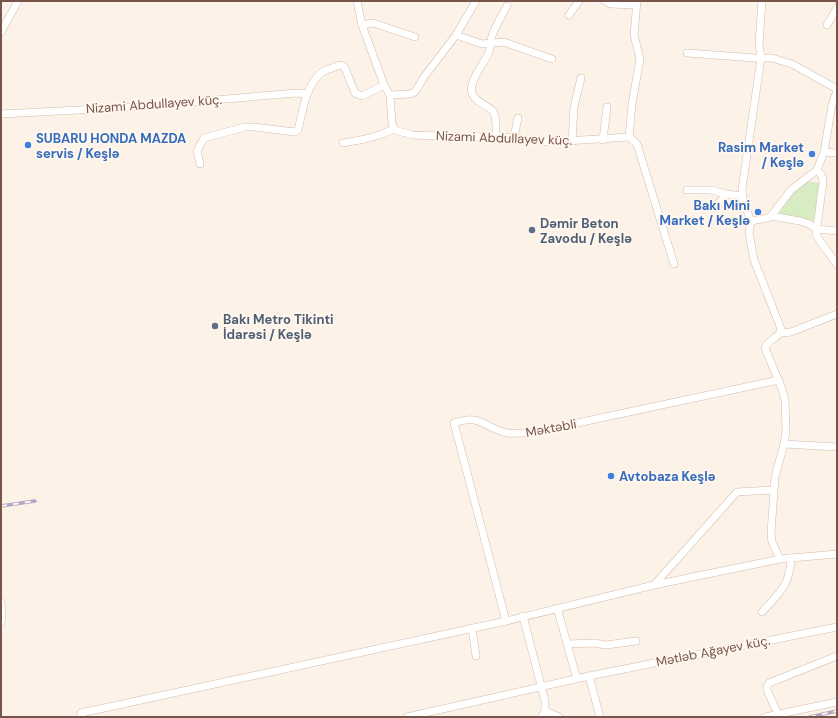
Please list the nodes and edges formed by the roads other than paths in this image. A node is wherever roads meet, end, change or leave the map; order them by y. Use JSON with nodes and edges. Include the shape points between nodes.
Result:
{"nodes":[{"id":1,"x":18,"y":1,"type":"edge"},
{"id":2,"x":357,"y":1,"type":"edge"},
{"id":3,"x":476,"y":1,"type":"edge"},
{"id":4,"x":579,"y":1,"type":"edge"},
{"id":5,"x":605,"y":1,"type":"edge"},
{"id":6,"x":762,"y":1,"type":"edge"},
{"id":7,"x":637,"y":3,"type":"edge"},
{"id":8,"x":507,"y":6,"type":"dead end"},
{"id":9,"x":837,"y":8,"type":"edge"},
{"id":10,"x":569,"y":15,"type":"dead end"},
{"id":11,"x":362,"y":25,"type":"junction"},
{"id":12,"x":828,"y":25,"type":"dead end"},
{"id":13,"x":1,"y":32,"type":"edge"},
{"id":14,"x":456,"y":34,"type":"junction"},
{"id":15,"x":415,"y":37,"type":"dead end"},
{"id":16,"x":490,"y":44,"type":"junction"},
{"id":17,"x":687,"y":54,"type":"dead end"},
{"id":18,"x":761,"y":58,"type":"junction"},
{"id":19,"x":552,"y":59,"type":"dead end"},
{"id":20,"x":581,"y":78,"type":"dead end"},
{"id":21,"x":384,"y":85,"type":"junction"},
{"id":22,"x":837,"y":89,"type":"edge"},
{"id":23,"x":307,"y":94,"type":"junction"},
{"id":24,"x":390,"y":95,"type":"junction"},
{"id":25,"x":607,"y":107,"type":"dead end"},
{"id":26,"x":1,"y":114,"type":"edge"},
{"id":27,"x":518,"y":118,"type":"dead end"},
{"id":28,"x":394,"y":129,"type":"junction"},
{"id":29,"x":496,"y":136,"type":"junction"},
{"id":30,"x":514,"y":137,"type":"junction"},
{"id":31,"x":629,"y":137,"type":"junction"},
{"id":32,"x":603,"y":140,"type":"junction"},
{"id":33,"x":572,"y":141,"type":"junction"},
{"id":34,"x":344,"y":143,"type":"dead end"},
{"id":35,"x":824,"y":152,"type":"junction"},
{"id":36,"x":837,"y":153,"type":"edge"},
{"id":37,"x":200,"y":164,"type":"dead end"},
{"id":38,"x":817,"y":170,"type":"junction"},
{"id":39,"x":687,"y":190,"type":"dead end"},
{"id":40,"x":726,"y":194,"type":"junction"},
{"id":41,"x":742,"y":196,"type":"junction"},
{"id":42,"x":714,"y":206,"type":"dead end"},
{"id":43,"x":772,"y":216,"type":"junction"},
{"id":44,"x":750,"y":221,"type":"junction"},
{"id":45,"x":816,"y":229,"type":"junction"},
{"id":46,"x":837,"y":231,"type":"edge"},
{"id":47,"x":674,"y":264,"type":"dead end"},
{"id":48,"x":837,"y":265,"type":"edge"},
{"id":49,"x":837,"y":314,"type":"edge"},
{"id":50,"x":781,"y":333,"type":"junction"},
{"id":51,"x":779,"y":380,"type":"junction"},
{"id":52,"x":784,"y":444,"type":"junction"},
{"id":53,"x":837,"y":447,"type":"edge"},
{"id":54,"x":774,"y":490,"type":"junction"},
{"id":55,"x":837,"y":554,"type":"edge"},
{"id":56,"x":791,"y":558,"type":"junction"},
{"id":57,"x":780,"y":559,"type":"junction"},
{"id":58,"x":654,"y":585,"type":"junction"},
{"id":59,"x":1,"y":603,"type":"edge"},
{"id":60,"x":557,"y":608,"type":"junction"},
{"id":61,"x":762,"y":612,"type":"dead end"},
{"id":62,"x":523,"y":616,"type":"junction"},
{"id":63,"x":506,"y":620,"type":"junction"},
{"id":64,"x":1,"y":623,"type":"edge"},
{"id":65,"x":837,"y":627,"type":"edge"},
{"id":66,"x":472,"y":628,"type":"junction"},
{"id":67,"x":636,"y":642,"type":"dead end"},
{"id":68,"x":568,"y":644,"type":"junction"},
{"id":69,"x":476,"y":656,"type":"dead end"},
{"id":70,"x":837,"y":656,"type":"edge"},
{"id":71,"x":589,"y":676,"type":"junction"},
{"id":72,"x":577,"y":679,"type":"junction"},
{"id":73,"x":541,"y":687,"type":"junction"},
{"id":74,"x":837,"y":702,"type":"edge"},
{"id":75,"x":544,"y":714,"type":"edge"},
{"id":76,"x":778,"y":714,"type":"junction"},
{"id":77,"x":80,"y":717,"type":"edge"},
{"id":78,"x":407,"y":717,"type":"edge"},
{"id":79,"x":559,"y":717,"type":"edge"},
{"id":80,"x":600,"y":717,"type":"edge"},
{"id":81,"x":765,"y":717,"type":"edge"}],
"edges":[{"from":1,"to":13,"type":"street"},
{"from":2,"to":11,"type":"street"},
{"from":3,"to":14,"type":"street"},
{"from":4,"to":10,"type":"street"},
{"from":5,"to":7,"type":"street","via":[[610,4]]},
{"from":6,"to":18,"type":"street","via":[[759,44]]},
{"from":7,"to":31,"type":"street","via":[[634,35],[640,60]]},
{"from":8,"to":16,"type":"street"},
{"from":9,"to":12,"type":"street"},
{"from":11,"to":15,"type":"street","via":[[373,23]]},
{"from":11,"to":21,"type":"street"},
{"from":14,"to":16,"type":"street","via":[[475,42]]},
{"from":14,"to":24,"type":"street","via":[[413,94]]},
{"from":16,"to":19,"type":"street","via":[[504,42]]},
{"from":16,"to":29,"type":"street","via":[[489,52],[471,88],[474,98],[495,116]]},
{"from":17,"to":18,"type":"street"},
{"from":18,"to":22,"type":"street","via":[[772,58],[792,64]]},
{"from":18,"to":41,"type":"street"},
{"from":20,"to":33,"type":"street","via":[[574,107]]},
{"from":21,"to":23,"type":"street","via":[[362,96],[359,95],[345,68],[340,65],[322,72]]},
{"from":21,"to":24,"type":"street"},
{"from":22,"to":35,"type":"street"},
{"from":23,"to":26,"type":"street","name":"Nizami Abdullayev küç."},
{"from":23,"to":37,"type":"street","via":[[298,130],[294,132],[245,127],[204,138],[197,151]]},
{"from":24,"to":28,"type":"street"},
{"from":25,"to":32,"type":"street"},
{"from":27,"to":30,"type":"street"},
{"from":28,"to":29,"type":"street","name":"Nizami Abdullayev küç.","via":[[413,135]]},
{"from":28,"to":34,"type":"street","via":[[368,139]]},
{"from":29,"to":30,"type":"street","name":"Nizami Abdullayev küç."},
{"from":30,"to":33,"type":"street","name":"Nizami Abdullayev küç.","via":[[538,142]]},
{"from":31,"to":32,"type":"street","name":"Nizami Abdullayev küç."},
{"from":31,"to":47,"type":"street","via":[[637,144]]},
{"from":32,"to":33,"type":"street","name":"Nizami Abdullayev küç."},
{"from":35,"to":36,"type":"street"},
{"from":35,"to":38,"type":"street"},
{"from":38,"to":43,"type":"street","via":[[791,190]]},
{"from":38,"to":45,"type":"street","via":[[823,182]]},
{"from":39,"to":40,"type":"street","via":[[711,190]]},
{"from":40,"to":41,"type":"street"},
{"from":40,"to":42,"type":"street"},
{"from":41,"to":44,"type":"street"},
{"from":43,"to":44,"type":"street"},
{"from":43,"to":45,"type":"street","via":[[800,221]]},
{"from":44,"to":50,"type":"street","via":[[749,233],[754,260]]},
{"from":45,"to":46,"type":"street"},
{"from":45,"to":48,"type":"street","via":[[818,239]]},
{"from":49,"to":50,"type":"street","via":[[791,332]]},
{"from":50,"to":51,"type":"street","via":[[769,341],[765,348]]},
{"from":51,"to":52,"type":"street","via":[[785,400]]},
{"from":51,"to":63,"type":"street","name":"Məktəbli","via":[[535,432],[508,433],[468,419],[454,423]]},
{"from":52,"to":53,"type":"street"},
{"from":52,"to":54,"type":"street"},
{"from":54,"to":57,"type":"street","via":[[771,533]]},
{"from":54,"to":58,"type":"street","via":[[737,492]]},
{"from":55,"to":56,"type":"street"},
{"from":56,"to":57,"type":"street"},
{"from":56,"to":61,"type":"street","via":[[785,585]]},
{"from":57,"to":58,"type":"street"},
{"from":58,"to":60,"type":"street"},
{"from":59,"to":64,"type":"street"},
{"from":60,"to":62,"type":"street"},
{"from":60,"to":68,"type":"street"},
{"from":62,"to":63,"type":"street"},
{"from":62,"to":73,"type":"street"},
{"from":63,"to":66,"type":"street"},
{"from":65,"to":71,"type":"street","name":"Mətləb Ağayev küç."},
{"from":66,"to":69,"type":"street"},
{"from":66,"to":77,"type":"street","via":[[81,713]]},
{"from":67,"to":68,"type":"street","via":[[606,645]]},
{"from":68,"to":72,"type":"street"},
{"from":70,"to":76,"type":"street","via":[[769,683],[767,690]]},
{"from":71,"to":72,"type":"street","name":"Mətləb Ağayev küç."},
{"from":71,"to":80,"type":"street"},
{"from":72,"to":73,"type":"street","name":"Mətləb Ağayev küç."},
{"from":73,"to":75,"type":"street","via":[[545,701]]},
{"from":73,"to":78,"type":"street","name":"Mətləb Ağayev küç."},
{"from":74,"to":76,"type":"street"},
{"from":75,"to":79,"type":"street"},
{"from":76,"to":81,"type":"street"}]}
